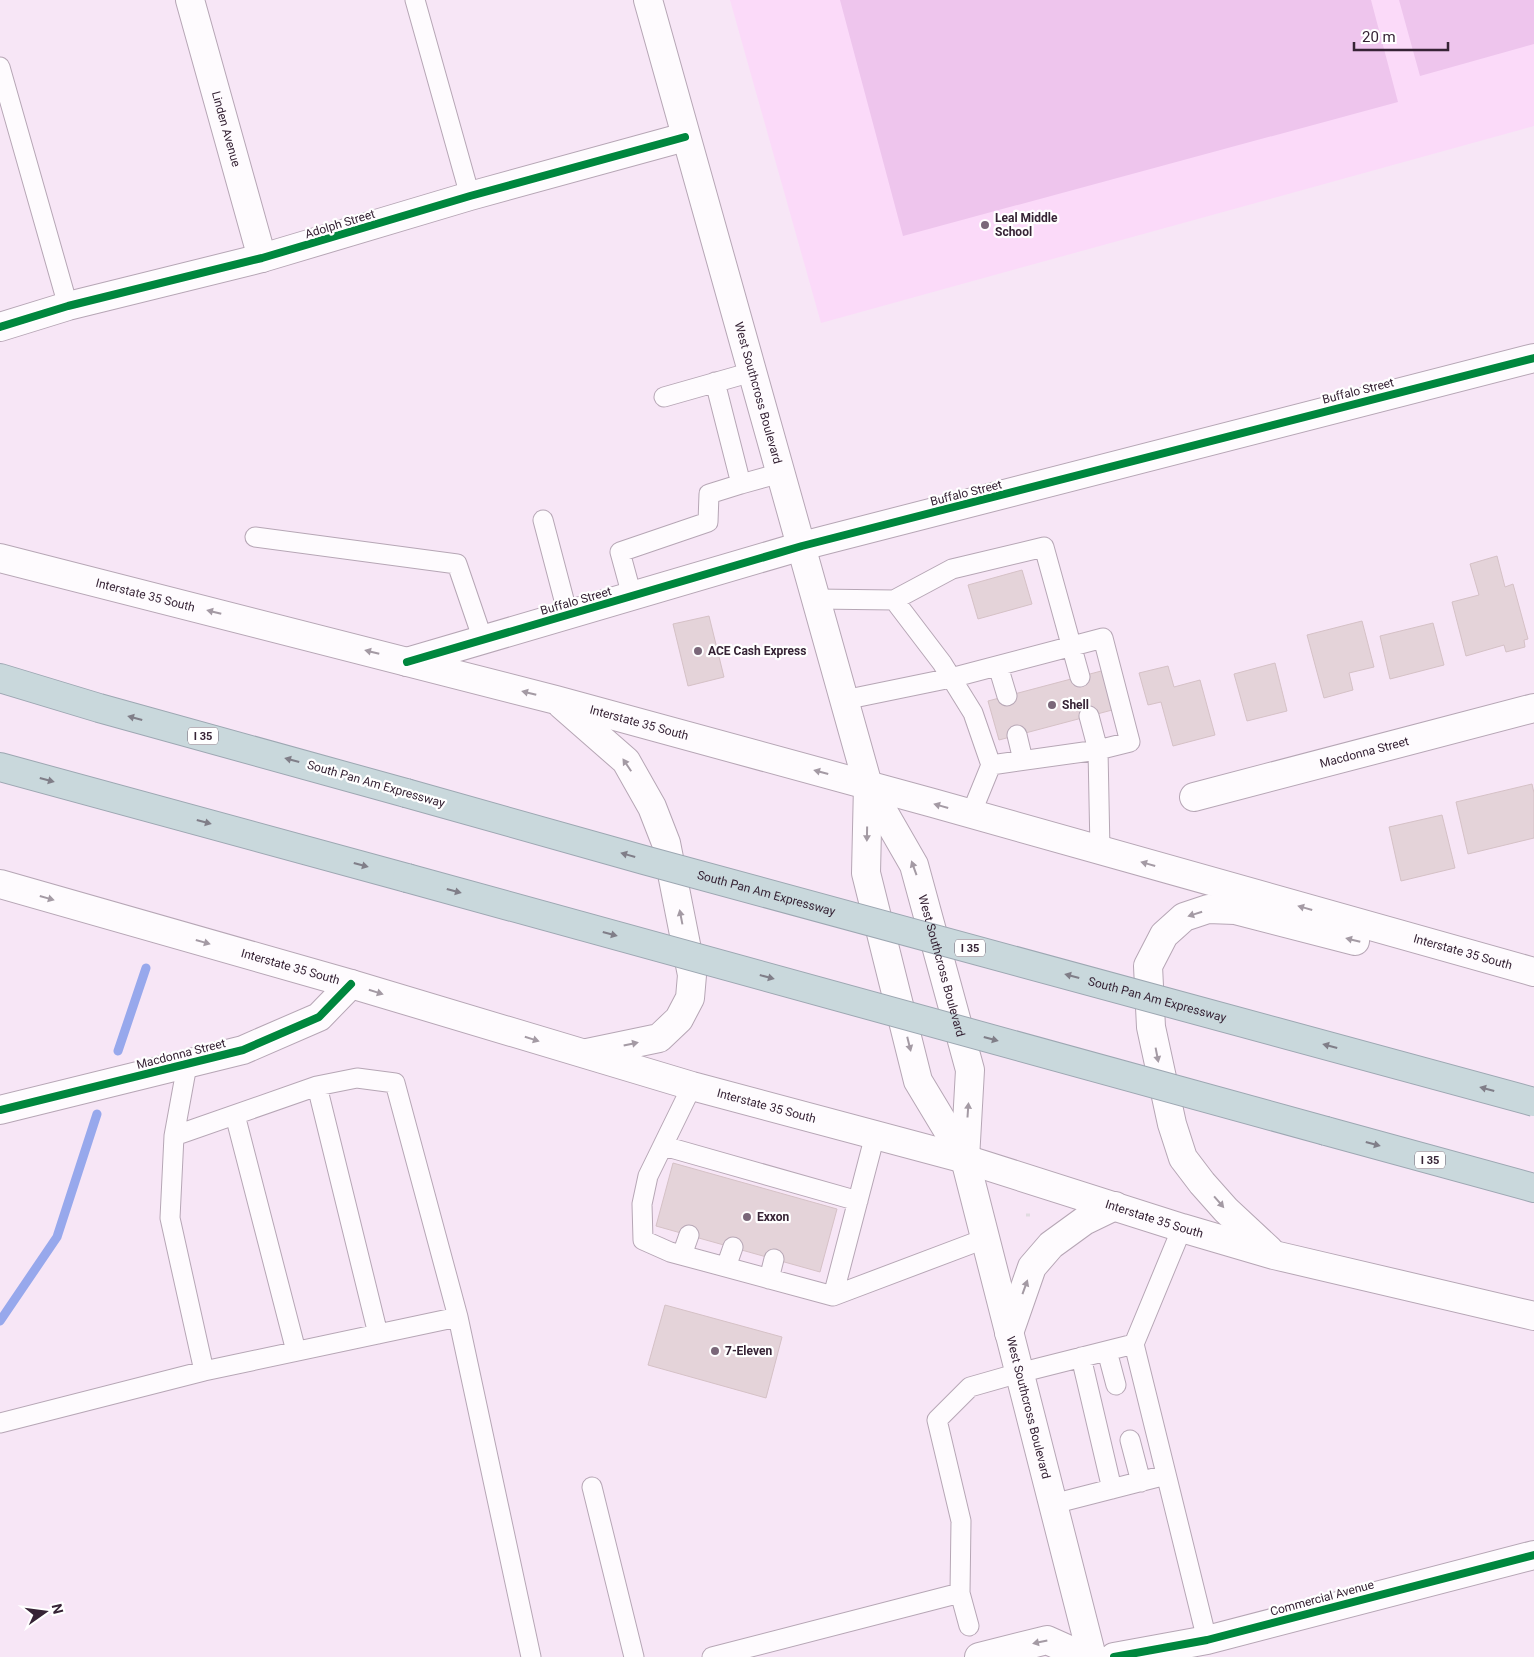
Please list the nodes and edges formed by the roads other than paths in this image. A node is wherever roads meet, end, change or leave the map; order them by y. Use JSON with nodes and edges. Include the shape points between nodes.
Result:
{"nodes":[{"id":1,"x":190,"y":0,"type":"edge"},
{"id":2,"x":415,"y":0,"type":"edge"},
{"id":3,"x":648,"y":0,"type":"edge"},
{"id":4,"x":0,"y":67,"type":"edge"},
{"id":5,"x":685,"y":137,"type":"junction"},
{"id":6,"x":470,"y":196,"type":"junction"},
{"id":7,"x":262,"y":258,"type":"junction"},
{"id":8,"x":68,"y":306,"type":"junction"},
{"id":9,"x":0,"y":327,"type":"edge"},
{"id":10,"x":1534,"y":358,"type":"edge"},
{"id":11,"x":752,"y":372,"type":"junction"},
{"id":12,"x":715,"y":382,"type":"junction"},
{"id":13,"x":664,"y":397,"type":"dead end"},
{"id":14,"x":781,"y":473,"type":"junction"},
{"id":15,"x":741,"y":484,"type":"junction"},
{"id":16,"x":543,"y":520,"type":"dead end"},
{"id":17,"x":255,"y":537,"type":"dead end"},
{"id":18,"x":802,"y":546,"type":"junction"},
{"id":19,"x":0,"y":558,"type":"edge"},
{"id":20,"x":632,"y":596,"type":"junction"},
{"id":21,"x":816,"y":599,"type":"junction"},
{"id":22,"x":894,"y":600,"type":"junction"},
{"id":23,"x":568,"y":615,"type":"junction"},
{"id":24,"x":483,"y":640,"type":"junction"},
{"id":25,"x":1071,"y":646,"type":"junction"},
{"id":26,"x":407,"y":662,"type":"junction"},
{"id":27,"x":998,"y":666,"type":"junction"},
{"id":28,"x":1080,"y":676,"type":"dead end"},
{"id":29,"x":0,"y":678,"type":"edge"},
{"id":30,"x":951,"y":678,"type":"junction"},
{"id":31,"x":1007,"y":696,"type":"dead end"},
{"id":32,"x":556,"y":700,"type":"junction"},
{"id":33,"x":844,"y":700,"type":"junction"},
{"id":34,"x":1534,"y":708,"type":"edge"},
{"id":35,"x":1089,"y":716,"type":"dead end"},
{"id":36,"x":1017,"y":735,"type":"dead end"},
{"id":37,"x":1098,"y":750,"type":"junction"},
{"id":38,"x":1023,"y":760,"type":"junction"},
{"id":39,"x":991,"y":765,"type":"junction"},
{"id":40,"x":0,"y":767,"type":"edge"},
{"id":41,"x":868,"y":785,"type":"junction"},
{"id":42,"x":1194,"y":798,"type":"dead end"},
{"id":43,"x":971,"y":814,"type":"junction"},
{"id":44,"x":1100,"y":850,"type":"junction"},
{"id":45,"x":0,"y":884,"type":"edge"},
{"id":46,"x":1504,"y":963,"type":"junction"},
{"id":47,"x":1534,"y":972,"type":"edge"},
{"id":48,"x":351,"y":984,"type":"junction"},
{"id":49,"x":583,"y":1054,"type":"junction"},
{"id":50,"x":187,"y":1065,"type":"junction"},
{"id":51,"x":317,"y":1086,"type":"junction"},
{"id":52,"x":692,"y":1086,"type":"junction"},
{"id":53,"x":1534,"y":1102,"type":"edge"},
{"id":54,"x":0,"y":1110,"type":"edge"},
{"id":55,"x":235,"y":1115,"type":"junction"},
{"id":56,"x":875,"y":1134,"type":"junction"},
{"id":57,"x":174,"y":1136,"type":"junction"},
{"id":58,"x":664,"y":1146,"type":"junction"},
{"id":59,"x":965,"y":1159,"type":"junction"},
{"id":60,"x":1534,"y":1188,"type":"edge"},
{"id":61,"x":858,"y":1202,"type":"junction"},
{"id":62,"x":1115,"y":1206,"type":"junction"},
{"id":63,"x":1182,"y":1228,"type":"junction"},
{"id":64,"x":689,"y":1235,"type":"dead end"},
{"id":65,"x":984,"y":1239,"type":"junction"},
{"id":66,"x":733,"y":1247,"type":"dead end"},
{"id":67,"x":1274,"y":1255,"type":"junction"},
{"id":68,"x":682,"y":1256,"type":"junction"},
{"id":69,"x":774,"y":1259,"type":"dead end"},
{"id":70,"x":726,"y":1267,"type":"junction"},
{"id":71,"x":769,"y":1279,"type":"junction"},
{"id":72,"x":832,"y":1296,"type":"junction"},
{"id":73,"x":1534,"y":1316,"type":"edge"},
{"id":74,"x":458,"y":1318,"type":"junction"},
{"id":75,"x":1009,"y":1332,"type":"junction"},
{"id":76,"x":378,"y":1334,"type":"junction"},
{"id":77,"x":1134,"y":1344,"type":"junction"},
{"id":78,"x":296,"y":1351,"type":"junction"},
{"id":79,"x":1107,"y":1351,"type":"junction"},
{"id":80,"x":1081,"y":1358,"type":"junction"},
{"id":81,"x":204,"y":1371,"type":"junction"},
{"id":82,"x":1019,"y":1372,"type":"junction"},
{"id":83,"x":1116,"y":1385,"type":"dead end"},
{"id":84,"x":0,"y":1423,"type":"edge"},
{"id":85,"x":1130,"y":1440,"type":"dead end"},
{"id":86,"x":1166,"y":1475,"type":"junction"},
{"id":87,"x":1141,"y":1482,"type":"junction"},
{"id":88,"x":592,"y":1487,"type":"dead end"},
{"id":89,"x":1112,"y":1489,"type":"junction"},
{"id":90,"x":1053,"y":1504,"type":"junction"},
{"id":91,"x":1534,"y":1555,"type":"edge"},
{"id":92,"x":960,"y":1593,"type":"junction"},
{"id":93,"x":969,"y":1626,"type":"dead end"},
{"id":94,"x":1207,"y":1640,"type":"junction"},
{"id":95,"x":531,"y":1657,"type":"edge"},
{"id":96,"x":634,"y":1657,"type":"edge"},
{"id":97,"x":712,"y":1657,"type":"edge"},
{"id":98,"x":979,"y":1657,"type":"edge"},
{"id":99,"x":1085,"y":1657,"type":"edge"},
{"id":100,"x":1092,"y":1657,"type":"edge"},
{"id":101,"x":1114,"y":1657,"type":"edge"}],
"edges":[{"from":1,"to":7,"type":"main road","name":"Linden Avenue"},
{"from":2,"to":6,"type":"lane"},
{"from":3,"to":5,"type":"main road","name":"West Southcross Boulevard"},
{"from":4,"to":8,"type":"lane"},
{"from":5,"to":6,"type":"main road","name":"Adolph Street"},
{"from":5,"to":11,"type":"main road","name":"West Southcross Boulevard"},
{"from":6,"to":7,"type":"main road","name":"Adolph Street"},
{"from":7,"to":8,"type":"main road","name":"Adolph Street"},
{"from":8,"to":9,"type":"main road","name":"Adolph Street"},
{"from":10,"to":18,"type":"main road","name":"Buffalo Street"},
{"from":11,"to":12,"type":"lane"},
{"from":11,"to":14,"type":"main road","name":"West Southcross Boulevard"},
{"from":12,"to":13,"type":"lane"},
{"from":12,"to":15,"type":"lane"},
{"from":14,"to":15,"type":"lane"},
{"from":14,"to":18,"type":"main road","name":"West Southcross Boulevard"},
{"from":15,"to":20,"type":"lane","via":[[709,494],[708,522],[620,552]]},
{"from":16,"to":23,"type":"lane"},
{"from":17,"to":24,"type":"lane","via":[[457,564]]},
{"from":18,"to":20,"type":"main road","name":"Buffalo Street"},
{"from":18,"to":21,"type":"main road","name":"West Southcross Boulevard"},
{"from":26,"to":19,"type":"main road","name":"Interstate 35 South","one_way":true},
{"from":20,"to":23,"type":"main road","name":"Buffalo Street"},
{"from":21,"to":22,"type":"lane"},
{"from":21,"to":33,"type":"main road","name":"West Southcross Boulevard"},
{"from":22,"to":25,"type":"lane","via":[[952,569],[1044,548]]},
{"from":22,"to":30,"type":"lane"},
{"from":23,"to":24,"type":"main road","name":"Buffalo Street"},
{"from":24,"to":26,"type":"main road","name":"Buffalo Street"},
{"from":25,"to":27,"type":"lane"},
{"from":25,"to":28,"type":"lane"},
{"from":25,"to":37,"type":"lane","via":[[1103,638],[1130,742]]},
{"from":32,"to":26,"type":"main road","name":"Interstate 35 South","one_way":true},
{"from":27,"to":30,"type":"lane"},
{"from":27,"to":31,"type":"lane"},
{"from":53,"to":29,"type":"highway","name":"South Pan Am Expressway","number":"I 35","one_way":true,"bridge":true,"via":[[644,860]]},
{"from":30,"to":33,"type":"lane"},
{"from":30,"to":39,"type":"lane","via":[[973,714]]},
{"from":41,"to":32,"type":"main road","name":"Interstate 35 South","one_way":true},
{"from":49,"to":32,"type":"main road","one_way":true,"via":[[659,1038],[679,1020],[690,998],[692,975],[666,843],[652,808],[626,761]]},
{"from":33,"to":41,"type":"main road","name":"West Southcross Boulevard"},
{"from":34,"to":42,"type":"main road","name":"Macdonna Street"},
{"from":35,"to":37,"type":"lane"},
{"from":36,"to":38,"type":"lane"},
{"from":37,"to":38,"type":"lane"},
{"from":37,"to":44,"type":"lane"},
{"from":38,"to":39,"type":"lane"},
{"from":39,"to":43,"type":"lane"},
{"from":40,"to":60,"type":"highway","number":"I 35","one_way":true,"bridge":true},
{"from":43,"to":41,"type":"main road","name":"Interstate 35 South","one_way":true},
{"from":41,"to":59,"type":"main road","name":"West Southcross Boulevard","one_way":true,"via":[[866,873],[918,1081]]},
{"from":59,"to":41,"type":"main road","name":"West Southcross Boulevard","one_way":true,"via":[[970,1070],[914,865]]},
{"from":43,"to":44,"type":"main road","name":"Interstate 35 South"},
{"from":46,"to":44,"type":"main road","name":"Interstate 35 South","one_way":true},
{"from":45,"to":48,"type":"main road","name":"Interstate 35 South","one_way":true},
{"from":46,"to":47,"type":"main road","name":"Interstate 35 South"},
{"from":46,"to":67,"type":"main road","one_way":true,"via":[[1440,963],[1235,910],[1208,909],[1184,917],[1164,936],[1148,966],[1151,1027],[1172,1124],[1183,1158],[1226,1210]]},
{"from":48,"to":49,"type":"main road","name":"Interstate 35 South","one_way":true},
{"from":48,"to":50,"type":"main road","name":"Macdonna Street","via":[[319,1018],[243,1050]]},
{"from":49,"to":52,"type":"main road","name":"Interstate 35 South"},
{"from":50,"to":54,"type":"main road","name":"Macdonna Street"},
{"from":50,"to":57,"type":"lane"},
{"from":51,"to":55,"type":"lane"},
{"from":51,"to":74,"type":"lane","via":[[357,1078],[395,1083]]},
{"from":51,"to":76,"type":"lane"},
{"from":52,"to":56,"type":"main road","name":"Interstate 35 South"},
{"from":52,"to":58,"type":"lane"},
{"from":55,"to":57,"type":"lane"},
{"from":55,"to":78,"type":"lane"},
{"from":56,"to":59,"type":"main road","name":"Interstate 35 South"},
{"from":56,"to":61,"type":"lane"},
{"from":57,"to":81,"type":"lane","via":[[170,1218]]},
{"from":58,"to":61,"type":"lane","via":[[710,1167],[795,1190]]},
{"from":58,"to":68,"type":"lane","via":[[648,1176],[642,1204],[643,1240]]},
{"from":59,"to":62,"type":"main road","name":"Interstate 35 South"},
{"from":59,"to":65,"type":"main road","name":"West Southcross Boulevard"},
{"from":61,"to":72,"type":"lane"},
{"from":62,"to":63,"type":"main road","name":"Interstate 35 South"},
{"from":75,"to":62,"type":"main road","one_way":true,"via":[[1032,1267],[1051,1245],[1084,1221]]},
{"from":63,"to":67,"type":"main road","name":"Interstate 35 South"},
{"from":63,"to":77,"type":"lane"},
{"from":64,"to":68,"type":"lane"},
{"from":65,"to":72,"type":"lane"},
{"from":65,"to":75,"type":"main road","name":"West Southcross Boulevard"},
{"from":66,"to":70,"type":"lane"},
{"from":67,"to":73,"type":"main road","name":"Interstate 35 South"},
{"from":68,"to":70,"type":"lane"},
{"from":69,"to":71,"type":"lane"},
{"from":70,"to":71,"type":"lane"},
{"from":71,"to":72,"type":"lane"},
{"from":74,"to":76,"type":"lane"},
{"from":74,"to":95,"type":"lane"},
{"from":75,"to":82,"type":"main road","name":"West Southcross Boulevard"},
{"from":76,"to":78,"type":"lane"},
{"from":77,"to":79,"type":"lane"},
{"from":77,"to":86,"type":"lane"},
{"from":78,"to":81,"type":"lane"},
{"from":79,"to":80,"type":"lane"},
{"from":79,"to":83,"type":"lane"},
{"from":80,"to":82,"type":"lane"},
{"from":80,"to":89,"type":"lane"},
{"from":81,"to":84,"type":"lane"},
{"from":82,"to":90,"type":"main road","name":"West Southcross Boulevard"},
{"from":82,"to":92,"type":"lane","via":[[970,1387],[937,1420],[961,1521]]},
{"from":85,"to":87,"type":"lane"},
{"from":86,"to":87,"type":"lane"},
{"from":86,"to":94,"type":"lane"},
{"from":87,"to":89,"type":"lane"},
{"from":88,"to":96,"type":"lane"},
{"from":89,"to":90,"type":"lane"},
{"from":90,"to":100,"type":"main road","name":"West Southcross Boulevard"},
{"from":91,"to":94,"type":"main road","name":"Commercial Avenue"},
{"from":92,"to":93,"type":"lane"},
{"from":92,"to":97,"type":"lane"},
{"from":94,"to":101,"type":"main road","name":"Commercial Avenue"},
{"from":99,"to":98,"type":"main road","one_way":true,"via":[[1047,1640]]}]}
